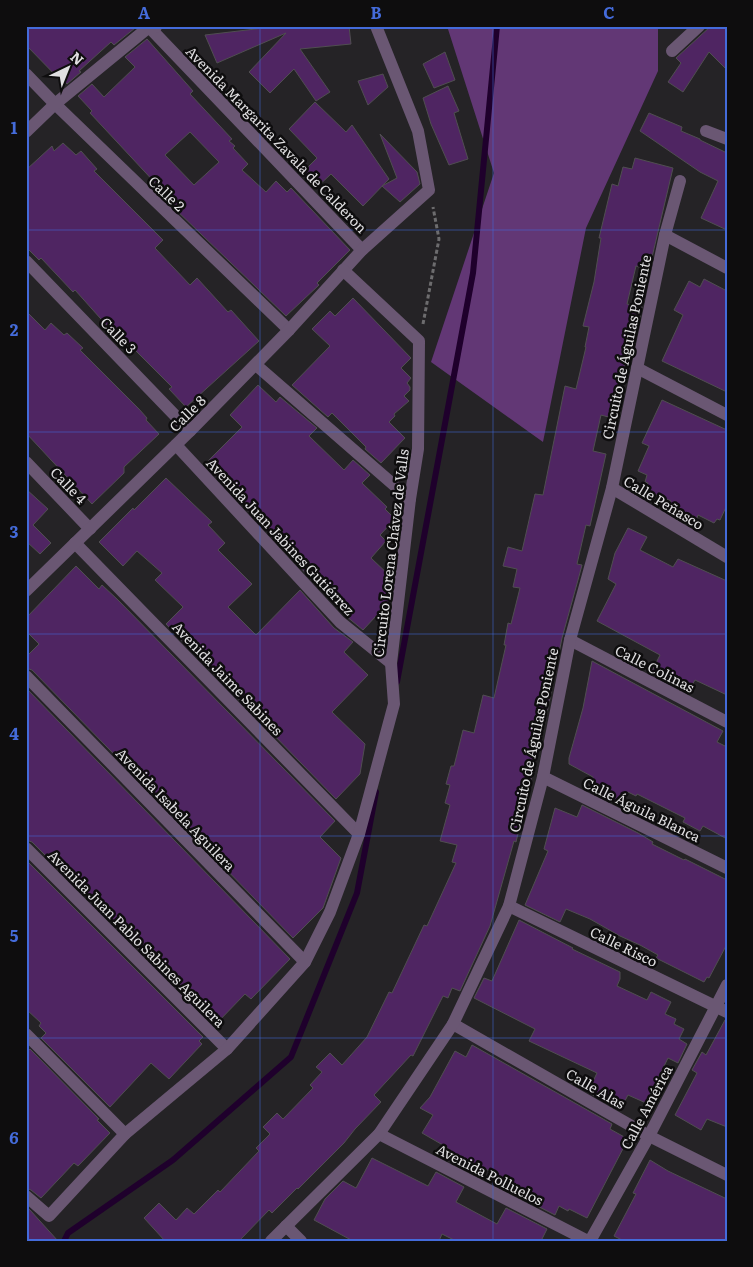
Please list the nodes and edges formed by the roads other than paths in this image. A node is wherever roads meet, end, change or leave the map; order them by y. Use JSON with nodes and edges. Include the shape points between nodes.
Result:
{"nodes":[{"id":1,"x":376,"y":26,"type":"edge"},
{"id":2,"x":699,"y":26,"type":"edge"},
{"id":3,"x":154,"y":27,"type":"edge"},
{"id":4,"x":672,"y":51,"type":"dead end"},
{"id":5,"x":26,"y":74,"type":"edge"},
{"id":6,"x":55,"y":104,"type":"junction"},
{"id":7,"x":706,"y":130,"type":"dead end"},
{"id":8,"x":26,"y":132,"type":"edge"},
{"id":9,"x":727,"y":139,"type":"edge"},
{"id":10,"x":680,"y":181,"type":"dead end"},
{"id":11,"x":665,"y":235,"type":"junction"},
{"id":12,"x":362,"y":250,"type":"junction"},
{"id":13,"x":26,"y":261,"type":"edge"},
{"id":14,"x":727,"y":268,"type":"edge"},
{"id":15,"x":343,"y":270,"type":"junction"},
{"id":16,"x":289,"y":330,"type":"junction"},
{"id":17,"x":256,"y":365,"type":"junction"},
{"id":18,"x":637,"y":368,"type":"junction"},
{"id":19,"x":727,"y":415,"type":"edge"},
{"id":20,"x":190,"y":431,"type":"junction"},
{"id":21,"x":176,"y":445,"type":"junction"},
{"id":22,"x":26,"y":462,"type":"edge"},
{"id":23,"x":612,"y":488,"type":"junction"},
{"id":24,"x":410,"y":499,"type":"junction"},
{"id":25,"x":90,"y":529,"type":"junction"},
{"id":26,"x":75,"y":543,"type":"junction"},
{"id":27,"x":727,"y":557,"type":"edge"},
{"id":28,"x":26,"y":591,"type":"edge"},
{"id":29,"x":570,"y":640,"type":"junction"},
{"id":30,"x":391,"y":663,"type":"junction"},
{"id":31,"x":26,"y":676,"type":"edge"},
{"id":32,"x":727,"y":722,"type":"edge"},
{"id":33,"x":543,"y":777,"type":"junction"},
{"id":34,"x":359,"y":834,"type":"junction"},
{"id":35,"x":26,"y":848,"type":"edge"},
{"id":36,"x":727,"y":868,"type":"edge"},
{"id":37,"x":509,"y":906,"type":"junction"},
{"id":38,"x":305,"y":962,"type":"junction"},
{"id":39,"x":727,"y":985,"type":"edge"},
{"id":40,"x":715,"y":1006,"type":"junction"},
{"id":41,"x":727,"y":1012,"type":"edge"},
{"id":42,"x":453,"y":1024,"type":"junction"},
{"id":43,"x":26,"y":1034,"type":"edge"},
{"id":44,"x":227,"y":1049,"type":"junction"},
{"id":45,"x":125,"y":1134,"type":"junction"},
{"id":46,"x":379,"y":1134,"type":"junction"},
{"id":47,"x":649,"y":1136,"type":"junction"},
{"id":48,"x":727,"y":1175,"type":"edge"},
{"id":49,"x":26,"y":1196,"type":"edge"},
{"id":50,"x":286,"y":1226,"type":"junction"},
{"id":51,"x":302,"y":1239,"type":"edge"},
{"id":52,"x":271,"y":1241,"type":"edge"},
{"id":53,"x":589,"y":1241,"type":"edge"}],
"edges":[{"from":1,"to":12,"type":"street","name":"Calle 8","via":[[418,132],[429,190]]},
{"from":2,"to":4,"type":"street"},
{"from":3,"to":6,"type":"street"},
{"from":3,"to":12,"type":"street","name":"Avenida Margarita Zavala de Calderon"},
{"from":5,"to":6,"type":"street","name":"Calle 2"},
{"from":6,"to":8,"type":"street"},
{"from":6,"to":16,"type":"street","name":"Calle 2"},
{"from":7,"to":9,"type":"street"},
{"from":10,"to":11,"type":"street","name":"Circuito de Águilas Poniente"},
{"from":11,"to":14,"type":"street"},
{"from":11,"to":18,"type":"street","name":"Circuito de Águilas Poniente"},
{"from":12,"to":15,"type":"street","name":"Calle 8"},
{"from":13,"to":20,"type":"street","name":"Calle 3"},
{"from":15,"to":16,"type":"street","name":"Calle 8"},
{"from":15,"to":24,"type":"street","name":"Circuito Lorena Chávez de Valls","via":[[419,341],[418,449]]},
{"from":16,"to":17,"type":"street","name":"Calle 8"},
{"from":17,"to":20,"type":"street","name":"Calle 8"},
{"from":17,"to":24,"type":"street"},
{"from":18,"to":19,"type":"street"},
{"from":18,"to":23,"type":"street","name":"Circuito de Águilas Poniente"},
{"from":20,"to":21,"type":"street","name":"Calle 8"},
{"from":21,"to":25,"type":"street","name":"Calle 8"},
{"from":21,"to":30,"type":"street","name":"Avenida Juan Jabines Gutiérrez","via":[[340,622]]},
{"from":22,"to":25,"type":"street","name":"Calle 4"},
{"from":23,"to":27,"type":"street","name":"Calle Peñasco"},
{"from":23,"to":29,"type":"street","name":"Circuito de Águilas Poniente"},
{"from":24,"to":30,"type":"street","name":"Circuito Lorena Chávez de Valls"},
{"from":25,"to":26,"type":"street","name":"Calle 8"},
{"from":26,"to":28,"type":"street","name":"Calle 8"},
{"from":26,"to":34,"type":"street","name":"Avenida Jaime Sabines"},
{"from":29,"to":32,"type":"street","name":"Calle Colinas"},
{"from":29,"to":33,"type":"street","name":"Circuito de Águilas Poniente"},
{"from":30,"to":34,"type":"street","name":"Circuito Lorena Chávez de Valls","via":[[394,704]]},
{"from":31,"to":38,"type":"street","name":"Avenida Isabela Aguilera"},
{"from":33,"to":36,"type":"street","name":"Calle Águila Blanca"},
{"from":33,"to":37,"type":"street","name":"Circuito de Águilas Poniente"},
{"from":34,"to":38,"type":"street","name":"Circuito Lorena Chávez de Valls","via":[[330,912]]},
{"from":35,"to":44,"type":"street","name":"Avenida Juan Pablo Sabines Aguilera"},
{"from":37,"to":40,"type":"street","name":"Calle Risco"},
{"from":37,"to":42,"type":"street","name":"Circuito de Águilas Poniente"},
{"from":38,"to":44,"type":"street","name":"Circuito Lorena Chávez de Valls"},
{"from":39,"to":40,"type":"street","name":"Calle América"},
{"from":40,"to":41,"type":"street","name":"Calle Risco"},
{"from":40,"to":47,"type":"street","name":"Calle América"},
{"from":42,"to":46,"type":"street","name":"Circuito de Águilas Poniente"},
{"from":42,"to":47,"type":"street","name":"Calle Alas"},
{"from":43,"to":45,"type":"street"},
{"from":44,"to":45,"type":"street","name":"Circuito Lorena Chávez de Valls"},
{"from":45,"to":49,"type":"street","name":"Circuito Lorena Chávez de Valls","via":[[49,1216]]},
{"from":46,"to":50,"type":"street","name":"Circuito de Águilas Poniente"},
{"from":46,"to":53,"type":"street","name":"Avenida Polluelos"},
{"from":47,"to":48,"type":"street","name":"Calle Alas"},
{"from":47,"to":53,"type":"street","name":"Calle América"},
{"from":50,"to":51,"type":"street"},
{"from":50,"to":52,"type":"street","name":"Circuito de Águilas Poniente"}]}
